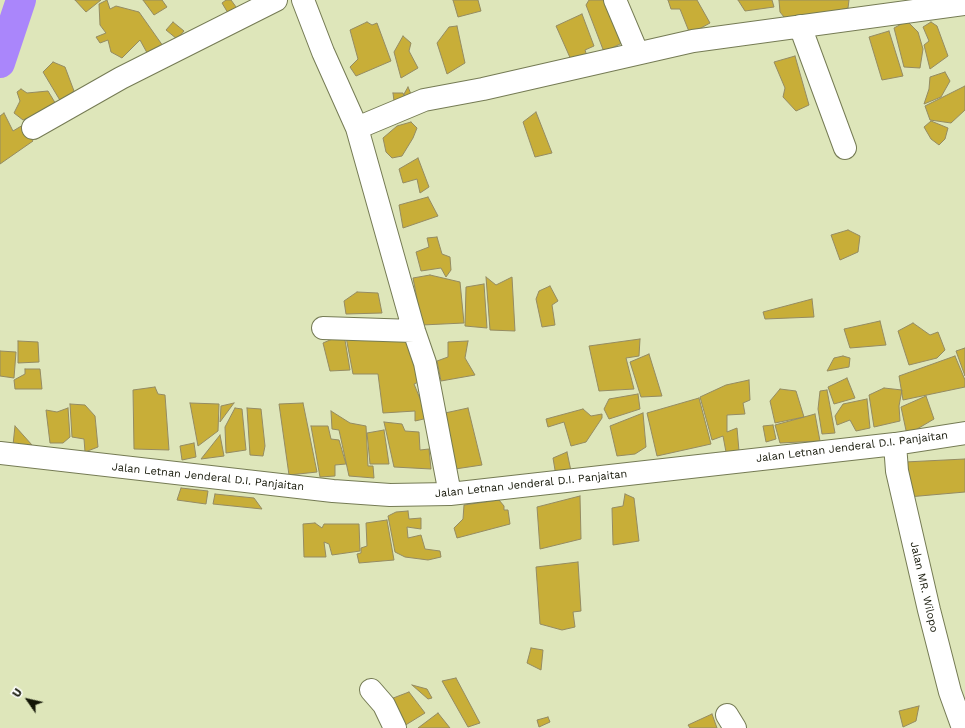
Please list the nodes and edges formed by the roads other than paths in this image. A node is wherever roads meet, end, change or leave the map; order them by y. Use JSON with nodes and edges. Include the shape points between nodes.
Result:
{"nodes":[{"id":1,"x":276,"y":0,"type":"edge"},
{"id":2,"x":303,"y":0,"type":"edge"},
{"id":3,"x":616,"y":0,"type":"edge"},
{"id":4,"x":960,"y":2,"type":"edge"},
{"id":5,"x":800,"y":26,"type":"junction"},
{"id":6,"x":637,"y":52,"type":"junction"},
{"id":7,"x":33,"y":128,"type":"dead end"},
{"id":8,"x":357,"y":128,"type":"junction"},
{"id":9,"x":845,"y":148,"type":"dead end"},
{"id":10,"x":323,"y":328,"type":"dead end"},
{"id":11,"x":414,"y":331,"type":"junction"},
{"id":12,"x":965,"y":433,"type":"edge"},
{"id":13,"x":895,"y":444,"type":"junction"},
{"id":14,"x":0,"y":453,"type":"edge"},
{"id":15,"x":450,"y":494,"type":"junction"},
{"id":16,"x":371,"y":690,"type":"dead end"},
{"id":17,"x":395,"y":728,"type":"edge"},
{"id":18,"x":963,"y":728,"type":"edge"}],
"edges":[{"from":1,"to":7,"type":"street","via":[[121,78]]},
{"from":2,"to":8,"type":"street"},
{"from":3,"to":6,"type":"street"},
{"from":4,"to":5,"type":"street"},
{"from":5,"to":6,"type":"street","via":[[693,41]]},
{"from":5,"to":9,"type":"street"},
{"from":6,"to":8,"type":"street","via":[[483,89],[424,100]]},
{"from":8,"to":11,"type":"street"},
{"from":10,"to":11,"type":"street"},
{"from":11,"to":15,"type":"street","via":[[425,363]]},
{"from":12,"to":13,"type":"street","name":"Jalan Letnan Jenderal D.I. Panjaitan"},
{"from":13,"to":15,"type":"street","name":"Jalan Letnan Jenderal D.I. Panjaitan"},
{"from":13,"to":18,"type":"street","name":"Jalan MR. Wilopo","via":[[897,471],[929,610],[950,692]]},
{"from":14,"to":15,"type":"street","name":"Jalan Letnan Jenderal D.I. Panjaitan","via":[[333,491],[390,495]]},
{"from":16,"to":17,"type":"street","via":[[384,705]]}]}
